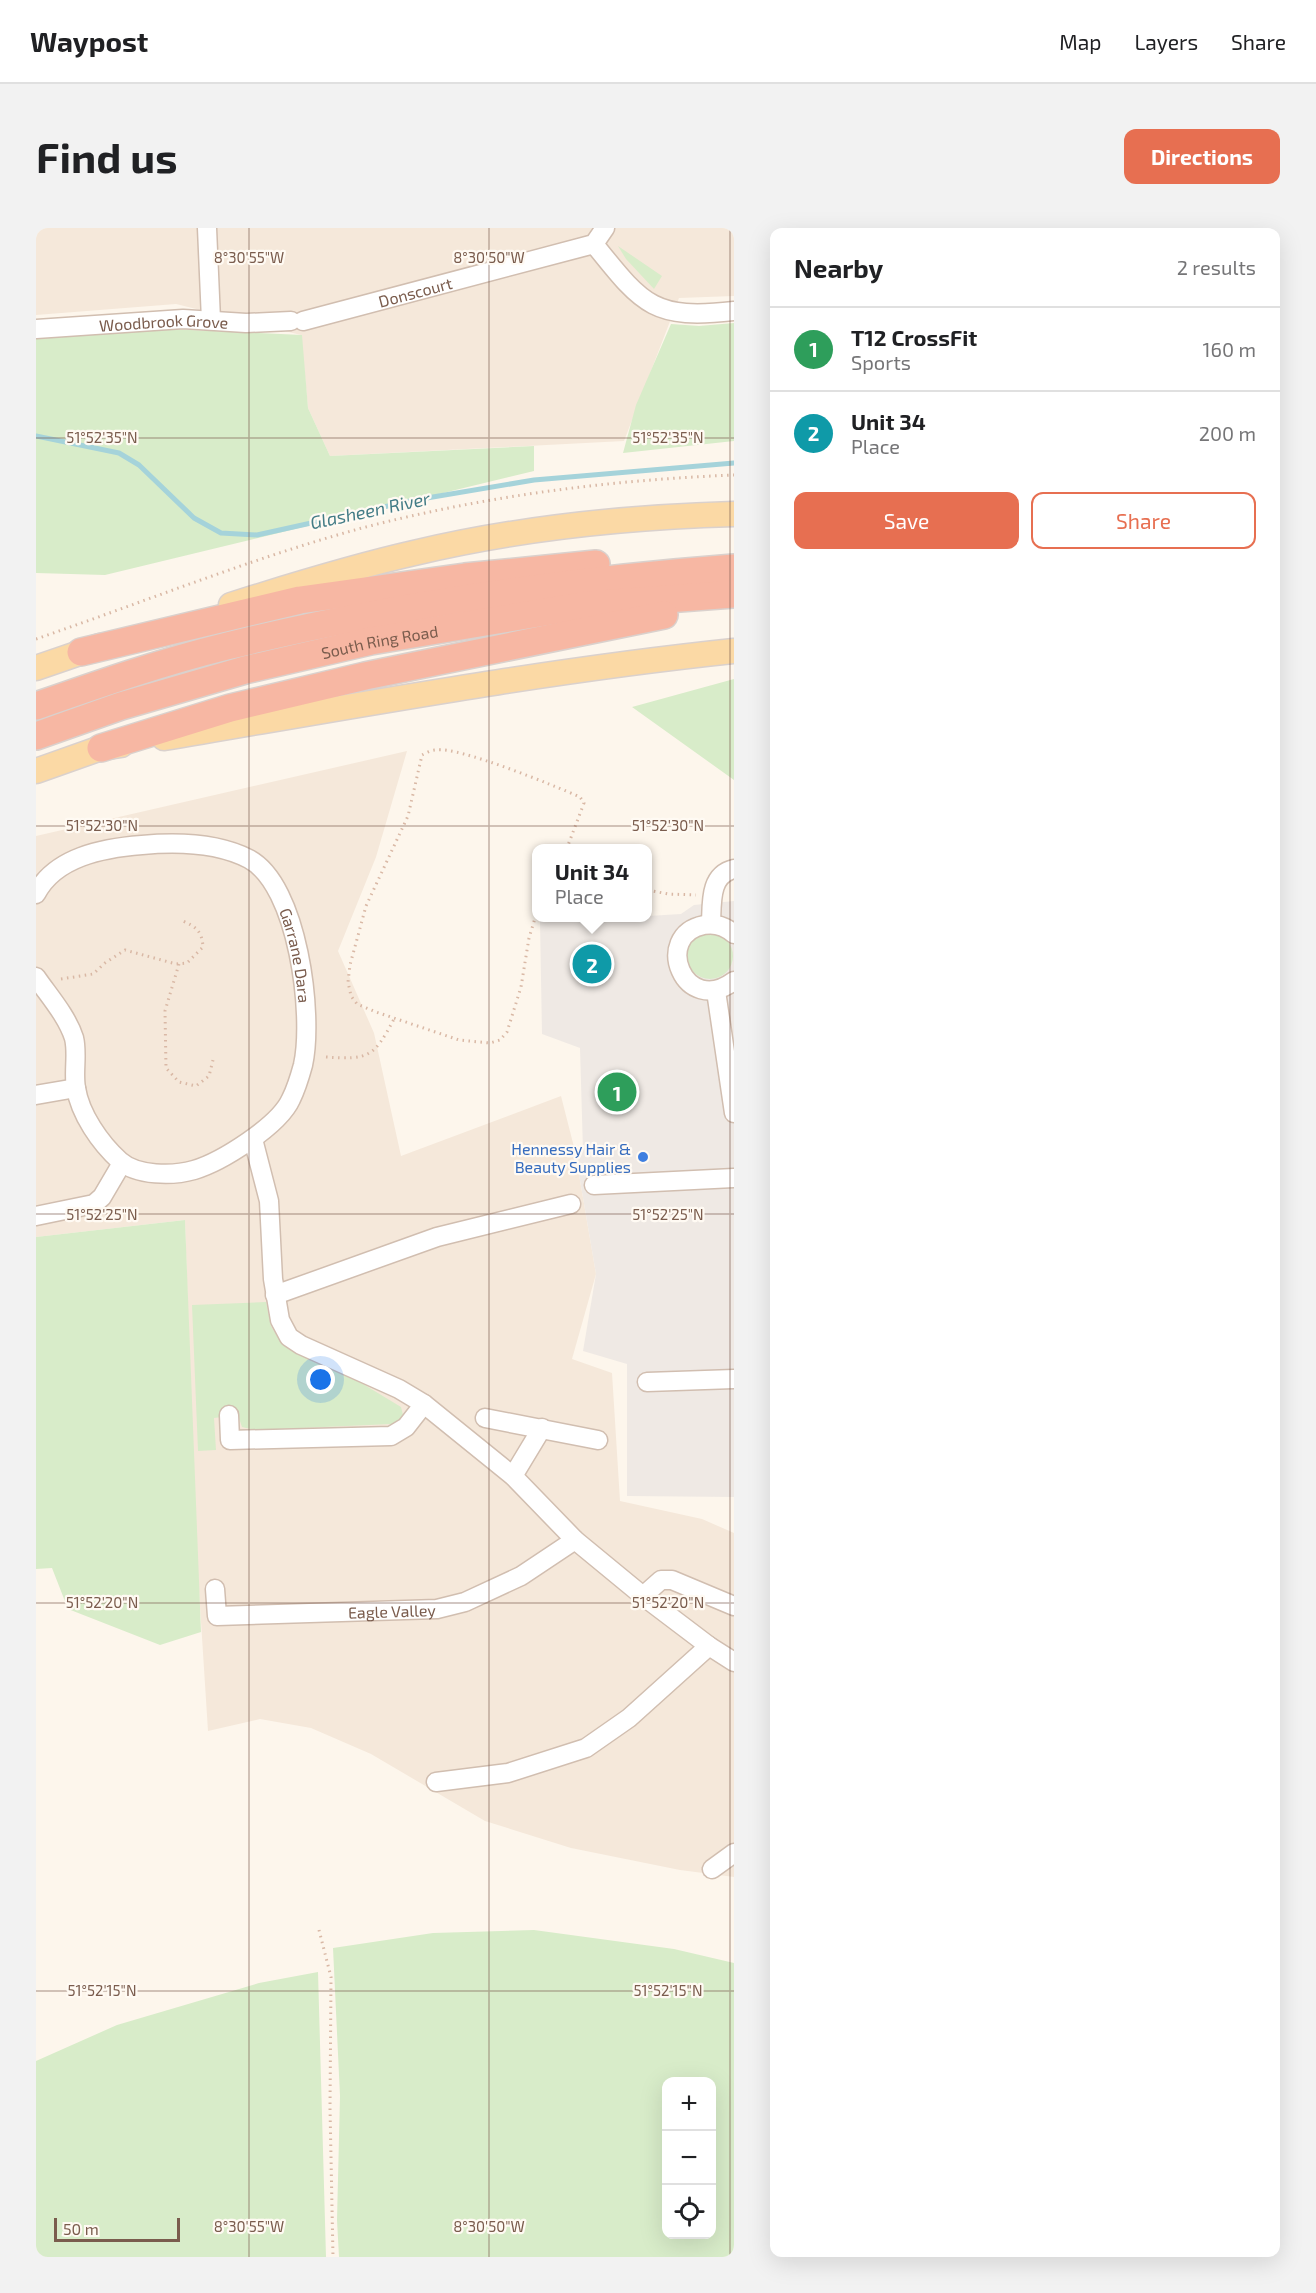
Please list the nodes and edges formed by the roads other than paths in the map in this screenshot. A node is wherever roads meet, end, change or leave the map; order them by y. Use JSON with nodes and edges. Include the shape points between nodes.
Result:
{"nodes":[{"id":1,"x":207,"y":228,"type":"edge"},
{"id":2,"x":605,"y":228,"type":"edge"},
{"id":3,"x":594,"y":244,"type":"junction"},
{"id":4,"x":734,"y":311,"type":"edge"},
{"id":5,"x":211,"y":320,"type":"junction"},
{"id":6,"x":297,"y":321,"type":"joint"},
{"id":7,"x":36,"y":329,"type":"edge"},
{"id":8,"x":734,"y":514,"type":"edge"},
{"id":9,"x":734,"y":562,"type":"edge"},
{"id":10,"x":734,"y":568,"type":"edge"},
{"id":11,"x":734,"y":594,"type":"edge"},
{"id":12,"x":734,"y":605,"type":"edge"},
{"id":13,"x":734,"y":651,"type":"edge"},
{"id":14,"x":81,"y":652,"type":"junction"},
{"id":15,"x":36,"y":668,"type":"edge"},
{"id":16,"x":36,"y":706,"type":"edge"},
{"id":17,"x":36,"y":736,"type":"edge"},
{"id":18,"x":101,"y":748,"type":"junction"},
{"id":19,"x":36,"y":771,"type":"edge"},
{"id":20,"x":734,"y":869,"type":"edge"},
{"id":21,"x":36,"y":894,"type":"edge"},
{"id":22,"x":711,"y":924,"type":"junction"},
{"id":23,"x":734,"y":934,"type":"edge"},
{"id":24,"x":36,"y":976,"type":"edge"},
{"id":25,"x":734,"y":981,"type":"edge"},
{"id":26,"x":716,"y":991,"type":"junction"},
{"id":27,"x":76,"y":1088,"type":"junction"},
{"id":28,"x":36,"y":1095,"type":"edge"},
{"id":29,"x":734,"y":1113,"type":"edge"},
{"id":30,"x":253,"y":1139,"type":"junction"},
{"id":31,"x":122,"y":1163,"type":"junction"},
{"id":32,"x":734,"y":1179,"type":"edge"},
{"id":33,"x":594,"y":1185,"type":"dead end"},
{"id":34,"x":571,"y":1204,"type":"dead end"},
{"id":35,"x":36,"y":1216,"type":"edge"},
{"id":36,"x":275,"y":1295,"type":"junction"},
{"id":37,"x":734,"y":1379,"type":"edge"},
{"id":38,"x":647,"y":1383,"type":"dead end"},
{"id":39,"x":424,"y":1404,"type":"junction"},
{"id":40,"x":229,"y":1415,"type":"dead end"},
{"id":41,"x":485,"y":1418,"type":"dead end"},
{"id":42,"x":542,"y":1428,"type":"junction"},
{"id":43,"x":598,"y":1440,"type":"dead end"},
{"id":44,"x":513,"y":1476,"type":"junction"},
{"id":45,"x":575,"y":1540,"type":"junction"},
{"id":46,"x":215,"y":1589,"type":"dead end"},
{"id":47,"x":642,"y":1596,"type":"junction"},
{"id":48,"x":734,"y":1606,"type":"edge"},
{"id":49,"x":709,"y":1646,"type":"junction"},
{"id":50,"x":734,"y":1662,"type":"edge"},
{"id":51,"x":436,"y":1782,"type":"dead end"},
{"id":52,"x":734,"y":1853,"type":"edge"},
{"id":53,"x":712,"y":1869,"type":"dead end"}],
"edges":[{"from":1,"to":5,"type":"street"},
{"from":2,"to":3,"type":"street"},
{"from":3,"to":4,"type":"street","via":[[650,304],[685,315]]},
{"from":3,"to":6,"type":"street","name":"Donscourt"},
{"from":5,"to":6,"type":"street","name":"Woodbrook Grove"},
{"from":5,"to":7,"type":"street","name":"Woodbrook Grove"},
{"from":8,"to":14,"type":"main road","via":[[537,529],[415,552],[307,581]]},
{"from":9,"to":14,"type":"highway","via":[[642,559],[465,577],[300,600]]},
{"from":10,"to":16,"type":"highway","name":"South Ring Road","via":[[641,575],[345,620],[226,646]]},
{"from":11,"to":17,"type":"highway","name":"South Ring Road","via":[[587,605],[371,641],[245,670],[121,706]]},
{"from":12,"to":18,"type":"highway","via":[[643,618],[365,676],[230,708]]},
{"from":13,"to":18,"type":"main road","via":[[639,661]]},
{"from":14,"to":15,"type":"main road"},
{"from":18,"to":19,"type":"main road"},
{"from":20,"to":22,"type":"street","via":[[717,881]]},
{"from":21,"to":30,"type":"street","name":"Garrane Dara","via":[[46,878],[61,866],[120,847],[165,844],[214,848],[250,859],[261,869],[280,894],[292,923],[304,999],[305,1048],[303,1065],[286,1108]]},
{"from":22,"to":23,"type":"street"},
{"from":22,"to":26,"type":"street","via":[[690,930],[678,949],[677,960],[686,980],[694,987]]},
{"from":24,"to":27,"type":"street","via":[[75,1041]]},
{"from":25,"to":26,"type":"street"},
{"from":26,"to":29,"type":"street"},
{"from":27,"to":28,"type":"street"},
{"from":27,"to":31,"type":"street","via":[[94,1129]]},
{"from":30,"to":31,"type":"street","name":"Garrane Dara","via":[[207,1165],[178,1173],[139,1170]]},
{"from":30,"to":36,"type":"street","via":[[269,1201]]},
{"from":31,"to":35,"type":"street","via":[[94,1204]]},
{"from":32,"to":33,"type":"street"},
{"from":34,"to":36,"type":"street","via":[[437,1237]]},
{"from":36,"to":39,"type":"street","via":[[280,1320],[290,1337]]},
{"from":37,"to":38,"type":"street"},
{"from":39,"to":40,"type":"street","via":[[406,1427],[391,1436],[231,1440]]},
{"from":39,"to":44,"type":"street"},
{"from":41,"to":42,"type":"street"},
{"from":42,"to":43,"type":"street"},
{"from":42,"to":44,"type":"street"},
{"from":44,"to":45,"type":"street"},
{"from":45,"to":46,"type":"street","name":"Eagle Valley","via":[[521,1576],[465,1602],[437,1609],[217,1616]]},
{"from":45,"to":47,"type":"street"},
{"from":47,"to":48,"type":"street","via":[[661,1580],[672,1580]]},
{"from":47,"to":49,"type":"street"},
{"from":49,"to":50,"type":"street"},
{"from":49,"to":51,"type":"street","via":[[629,1718],[586,1748],[508,1773]]},
{"from":52,"to":53,"type":"street"}]}
